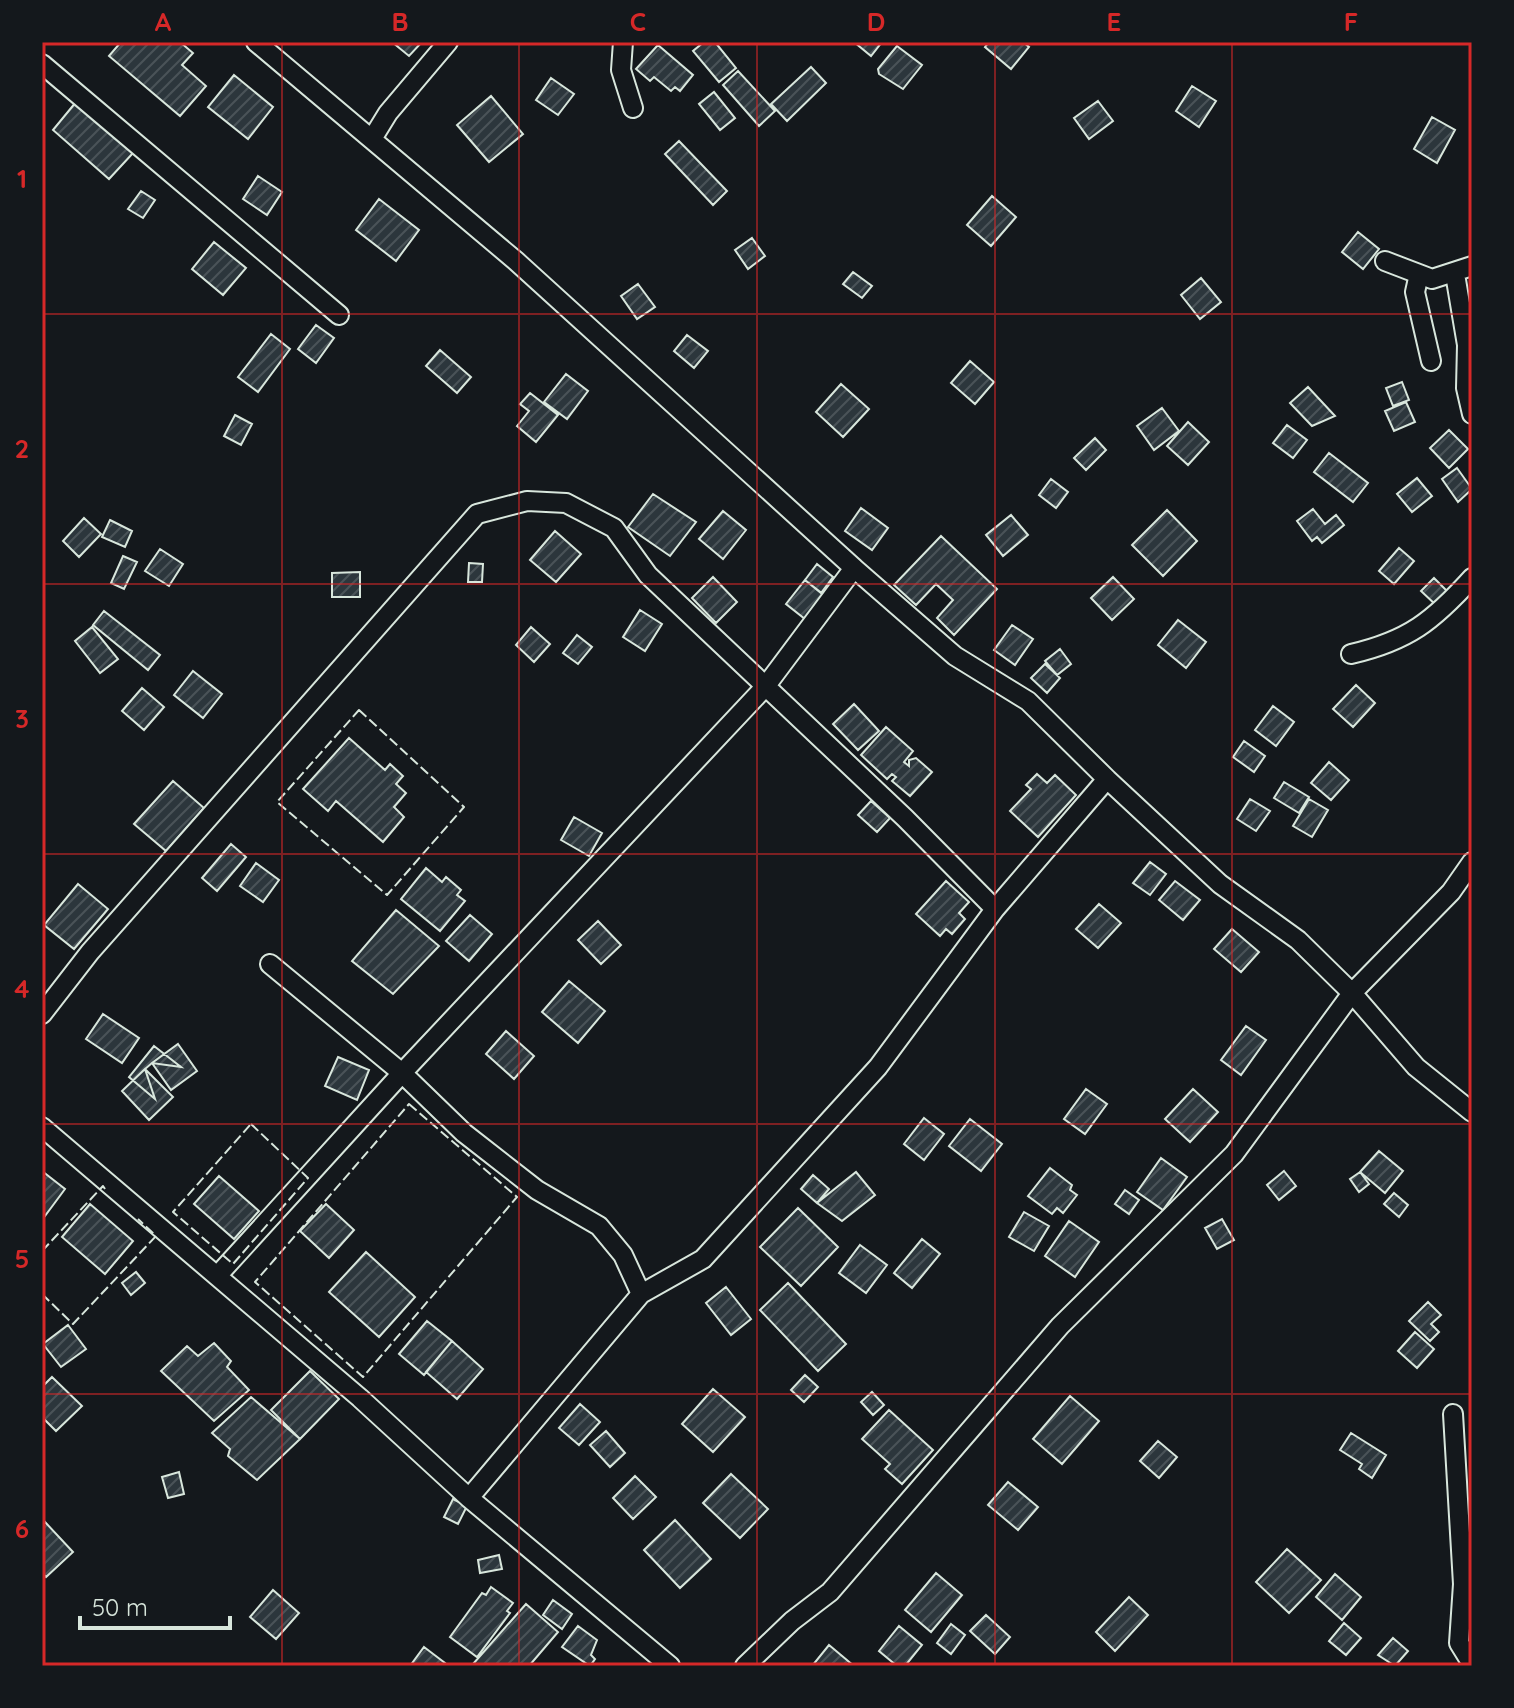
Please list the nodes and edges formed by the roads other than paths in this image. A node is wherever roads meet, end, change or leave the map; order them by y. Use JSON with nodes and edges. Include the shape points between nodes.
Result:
{"nodes":[{"id":1,"x":256,"y":42,"type":"edge"},
{"id":2,"x":448,"y":42,"type":"edge"},
{"id":3,"x":623,"y":42,"type":"edge"},
{"id":4,"x":42,"y":64,"type":"edge"},
{"id":5,"x":633,"y":108,"type":"dead end"},
{"id":6,"x":372,"y":139,"type":"junction"},
{"id":7,"x":1385,"y":261,"type":"dead end"},
{"id":8,"x":1464,"y":270,"type":"edge"},
{"id":9,"x":1419,"y":274,"type":"junction"},
{"id":10,"x":339,"y":315,"type":"dead end"},
{"id":11,"x":1431,"y":361,"type":"dead end"},
{"id":12,"x":1472,"y":414,"type":"edge"},
{"id":13,"x":854,"y":568,"type":"junction"},
{"id":14,"x":1472,"y":578,"type":"edge"},
{"id":15,"x":1351,"y":654,"type":"dead end"},
{"id":16,"x":765,"y":687,"type":"junction"},
{"id":17,"x":1107,"y":779,"type":"junction"},
{"id":18,"x":1472,"y":862,"type":"edge"},
{"id":19,"x":995,"y":909,"type":"junction"},
{"id":20,"x":270,"y":964,"type":"dead end"},
{"id":21,"x":1352,"y":993,"type":"junction"},
{"id":22,"x":42,"y":1014,"type":"edge"},
{"id":23,"x":402,"y":1073,"type":"junction"},
{"id":24,"x":1472,"y":1112,"type":"edge"},
{"id":25,"x":42,"y":1127,"type":"edge"},
{"id":26,"x":218,"y":1275,"type":"junction"},
{"id":27,"x":641,"y":1294,"type":"junction"},
{"id":28,"x":1453,"y":1414,"type":"dead end"},
{"id":29,"x":469,"y":1498,"type":"junction"},
{"id":30,"x":1472,"y":1664,"type":"edge"},
{"id":31,"x":670,"y":1666,"type":"edge"},
{"id":32,"x":745,"y":1666,"type":"edge"}],
"edges":[{"from":1,"to":6,"type":"street"},
{"from":2,"to":6,"type":"street"},
{"from":3,"to":5,"type":"street","via":[[621,70]]},
{"from":4,"to":10,"type":"street"},
{"from":6,"to":13,"type":"street","via":[[516,261]]},
{"from":7,"to":9,"type":"street"},
{"from":8,"to":9,"type":"street","via":[[1432,279]]},
{"from":8,"to":12,"type":"street","via":[[1466,388]]},
{"from":9,"to":11,"type":"street","via":[[1415,292]]},
{"from":13,"to":16,"type":"street"},
{"from":13,"to":17,"type":"street","via":[[955,656],[1028,701]]},
{"from":14,"to":15,"type":"street","via":[[1420,628],[1389,645]]},
{"from":16,"to":19,"type":"street"},
{"from":16,"to":22,"type":"street","via":[[648,575],[614,528],[566,503],[527,501],[477,514],[90,952]]},
{"from":16,"to":23,"type":"street"},
{"from":17,"to":19,"type":"street"},
{"from":17,"to":21,"type":"street","via":[[1220,884],[1298,940]]},
{"from":18,"to":21,"type":"street","via":[[1451,892]]},
{"from":19,"to":27,"type":"street","via":[[878,1067],[703,1259]]},
{"from":20,"to":23,"type":"street"},
{"from":21,"to":24,"type":"street","via":[[1416,1067]]},
{"from":21,"to":32,"type":"street","via":[[1234,1154],[1060,1326],[830,1592]]},
{"from":23,"to":26,"type":"street"},
{"from":23,"to":27,"type":"street","via":[[517,1175],[599,1226],[623,1255]]},
{"from":25,"to":26,"type":"street"},
{"from":26,"to":29,"type":"street"},
{"from":27,"to":29,"type":"street"},
{"from":28,"to":30,"type":"street","via":[[1463,1584],[1459,1643]]},
{"from":29,"to":31,"type":"street"}]}
